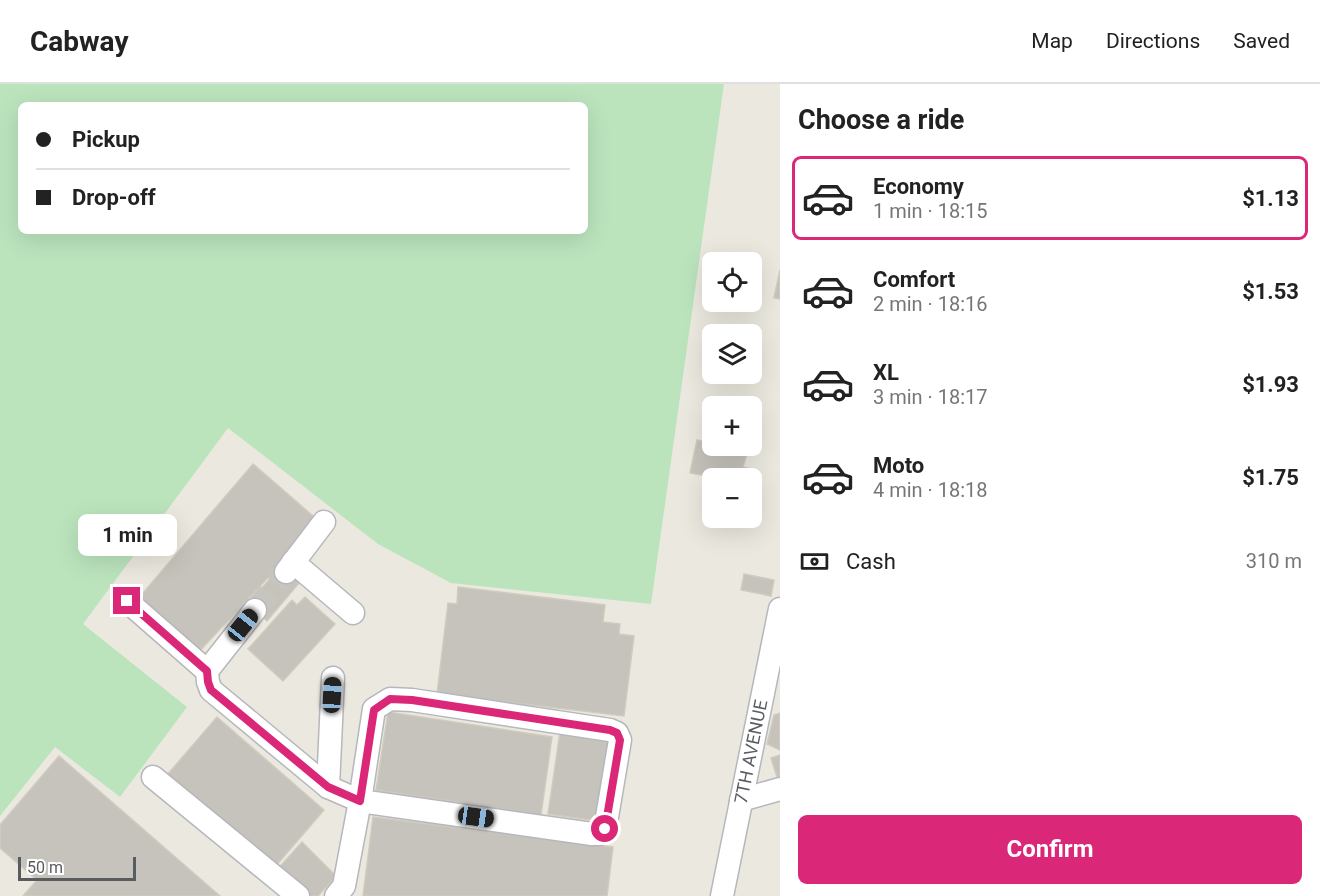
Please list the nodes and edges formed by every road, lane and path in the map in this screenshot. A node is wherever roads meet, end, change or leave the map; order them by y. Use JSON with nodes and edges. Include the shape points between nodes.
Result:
{"nodes":[{"id":1,"x":324,"y":522,"type":"dead end"},
{"id":2,"x":127,"y":601,"type":"dead end"},
{"id":3,"x":780,"y":609,"type":"edge"},
{"id":4,"x":255,"y":610,"type":"tunnel mouth"},
{"id":5,"x":353,"y":614,"type":"dead end"},
{"id":6,"x":207,"y":671,"type":"junction"},
{"id":7,"x":333,"y":678,"type":"dead end"},
{"id":8,"x":153,"y":777,"type":"dead end"},
{"id":9,"x":328,"y":787,"type":"junction"},
{"id":10,"x":780,"y":789,"type":"edge"},
{"id":11,"x":741,"y":800,"type":"junction"},
{"id":12,"x":360,"y":801,"type":"junction"},
{"id":13,"x":297,"y":896,"type":"edge"},
{"id":14,"x":336,"y":896,"type":"edge"},
{"id":15,"x":722,"y":896,"type":"edge"}],
"edges":[{"from":1,"to":5,"type":"street","via":[[290,567]]},
{"from":2,"to":6,"type":"street"},
{"from":3,"to":11,"type":"street","name":"7TH AVENUE"},
{"from":4,"to":6,"type":"street"},
{"from":6,"to":9,"type":"street","via":[[211,690]]},
{"from":7,"to":9,"type":"street"},
{"from":8,"to":13,"type":"street"},
{"from":9,"to":12,"type":"street"},
{"from":10,"to":11,"type":"street"},
{"from":11,"to":15,"type":"street","name":"7TH AVENUE"},
{"from":12,"to":12,"type":"street","via":[[374,710],[390,699],[610,730],[620,740],[605,829],[599,834]]},
{"from":12,"to":14,"type":"street","via":[[344,886]]}]}
